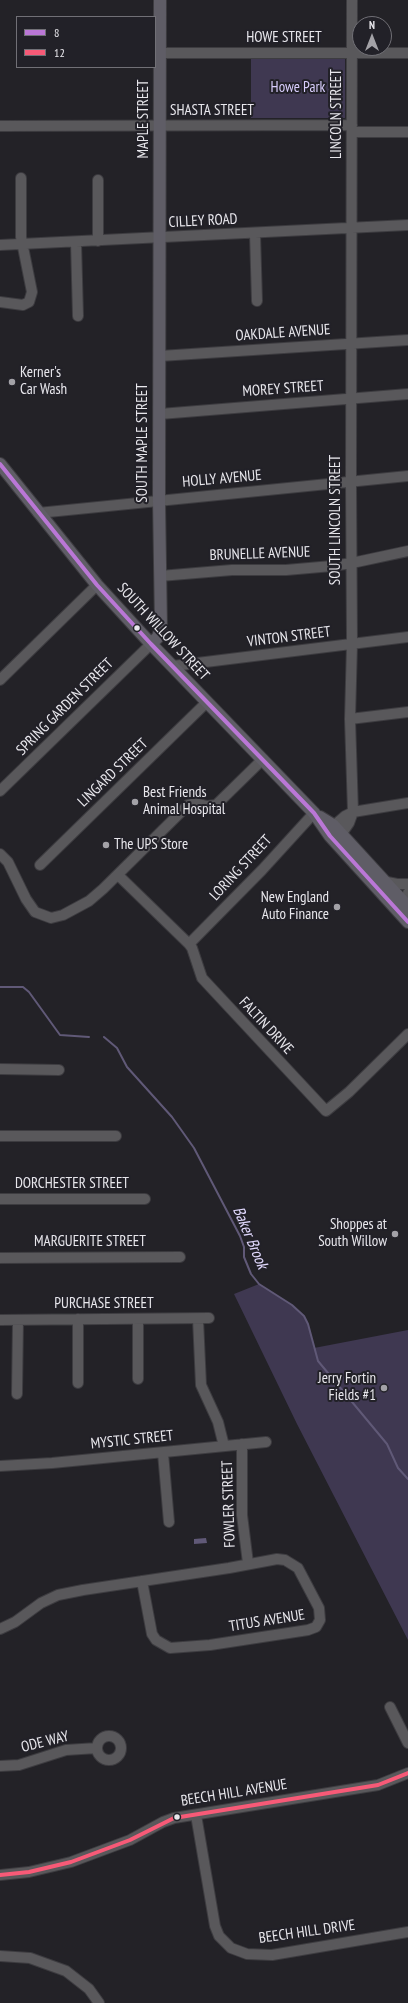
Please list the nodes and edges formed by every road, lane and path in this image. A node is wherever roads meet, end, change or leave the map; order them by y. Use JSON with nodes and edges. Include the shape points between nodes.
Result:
{"nodes":[{"id":1,"x":160,"y":0,"type":"edge"},
{"id":2,"x":352,"y":0,"type":"edge"},
{"id":3,"x":352,"y":16,"type":"edge"},
{"id":4,"x":160,"y":53,"type":"junction"},
{"id":5,"x":352,"y":53,"type":"edge"},
{"id":6,"x":392,"y":53,"type":"edge"},
{"id":7,"x":408,"y":53,"type":"edge"},
{"id":8,"x":352,"y":56,"type":"edge"},
{"id":9,"x":0,"y":126,"type":"edge"},
{"id":10,"x":160,"y":126,"type":"junction"},
{"id":11,"x":352,"y":128,"type":"junction"},
{"id":12,"x":408,"y":132,"type":"edge"},
{"id":13,"x":21,"y":178,"type":"dead end"},
{"id":14,"x":98,"y":180,"type":"dead end"},
{"id":15,"x":408,"y":225,"type":"edge"},
{"id":16,"x":352,"y":228,"type":"junction"},
{"id":17,"x":255,"y":234,"type":"junction"},
{"id":18,"x":161,"y":238,"type":"junction"},
{"id":19,"x":98,"y":241,"type":"junction"},
{"id":20,"x":76,"y":242,"type":"junction"},
{"id":21,"x":22,"y":244,"type":"junction"},
{"id":22,"x":0,"y":245,"type":"edge"},
{"id":23,"x":257,"y":301,"type":"dead end"},
{"id":24,"x":0,"y":302,"type":"edge"},
{"id":25,"x":78,"y":316,"type":"dead end"},
{"id":26,"x":408,"y":340,"type":"edge"},
{"id":27,"x":352,"y":344,"type":"junction"},
{"id":28,"x":160,"y":356,"type":"junction"},
{"id":29,"x":408,"y":394,"type":"edge"},
{"id":30,"x":351,"y":399,"type":"junction"},
{"id":31,"x":160,"y":414,"type":"junction"},
{"id":32,"x":0,"y":464,"type":"edge"},
{"id":33,"x":408,"y":476,"type":"edge"},
{"id":34,"x":351,"y":482,"type":"junction"},
{"id":35,"x":159,"y":500,"type":"junction"},
{"id":36,"x":38,"y":513,"type":"junction"},
{"id":37,"x":408,"y":551,"type":"edge"},
{"id":38,"x":352,"y":564,"type":"junction"},
{"id":39,"x":160,"y":576,"type":"junction"},
{"id":40,"x":97,"y":585,"type":"junction"},
{"id":41,"x":408,"y":637,"type":"edge"},
{"id":42,"x":151,"y":644,"type":"junction"},
{"id":43,"x":352,"y":644,"type":"junction"},
{"id":44,"x":173,"y":666,"type":"junction"},
{"id":45,"x":0,"y":680,"type":"edge"},
{"id":46,"x":207,"y":702,"type":"junction"},
{"id":47,"x":408,"y":712,"type":"edge"},
{"id":48,"x":350,"y":719,"type":"junction"},
{"id":49,"x":263,"y":759,"type":"junction"},
{"id":50,"x":0,"y":791,"type":"edge"},
{"id":51,"x":408,"y":803,"type":"edge"},
{"id":52,"x":353,"y":812,"type":"junction"},
{"id":53,"x":314,"y":813,"type":"junction"},
{"id":54,"x":334,"y":833,"type":"junction"},
{"id":55,"x":0,"y":854,"type":"edge"},
{"id":56,"x":40,"y":865,"type":"dead end"},
{"id":57,"x":118,"y":875,"type":"junction"},
{"id":58,"x":382,"y":881,"type":"junction"},
{"id":59,"x":408,"y":884,"type":"edge"},
{"id":60,"x":408,"y":893,"type":"edge"},
{"id":61,"x":407,"y":906,"type":"edge"},
{"id":62,"x":408,"y":922,"type":"edge"},
{"id":63,"x":189,"y":944,"type":"junction"},
{"id":64,"x":408,"y":1034,"type":"edge"},
{"id":65,"x":0,"y":1070,"type":"edge"},
{"id":66,"x":59,"y":1070,"type":"dead end"},
{"id":67,"x":0,"y":1136,"type":"edge"},
{"id":68,"x":116,"y":1136,"type":"dead end"},
{"id":69,"x":0,"y":1199,"type":"edge"},
{"id":70,"x":145,"y":1199,"type":"dead end"},
{"id":71,"x":180,"y":1257,"type":"dead end"},
{"id":72,"x":0,"y":1258,"type":"edge"},
{"id":73,"x":209,"y":1318,"type":"dead end"},
{"id":74,"x":78,"y":1319,"type":"junction"},
{"id":75,"x":138,"y":1319,"type":"junction"},
{"id":76,"x":198,"y":1319,"type":"junction"},
{"id":77,"x":0,"y":1320,"type":"edge"},
{"id":78,"x":18,"y":1320,"type":"junction"},
{"id":79,"x":138,"y":1379,"type":"dead end"},
{"id":80,"x":78,"y":1383,"type":"dead end"},
{"id":81,"x":17,"y":1394,"type":"dead end"},
{"id":82,"x":266,"y":1442,"type":"dead end"},
{"id":83,"x":242,"y":1444,"type":"junction"},
{"id":84,"x":224,"y":1446,"type":"junction"},
{"id":85,"x":163,"y":1453,"type":"junction"},
{"id":86,"x":0,"y":1466,"type":"edge"},
{"id":87,"x":169,"y":1522,"type":"dead end"},
{"id":88,"x":248,"y":1563,"type":"junction"},
{"id":89,"x":142,"y":1581,"type":"junction"},
{"id":90,"x":0,"y":1629,"type":"edge"},
{"id":91,"x":390,"y":1707,"type":"dead end"},
{"id":92,"x":408,"y":1743,"type":"edge"},
{"id":93,"x":97,"y":1748,"type":"dead end"},
{"id":94,"x":0,"y":1766,"type":"edge"},
{"id":95,"x":408,"y":1772,"type":"edge"},
{"id":96,"x":196,"y":1815,"type":"junction"},
{"id":97,"x":0,"y":1875,"type":"edge"},
{"id":98,"x":408,"y":1932,"type":"edge"},
{"id":99,"x":0,"y":1956,"type":"edge"},
{"id":100,"x":100,"y":2003,"type":"edge"}],
"edges":[{"from":1,"to":4,"type":"main road","name":"MAPLE STREET"},
{"from":2,"to":3,"type":"street","name":"LINCOLN STREET"},
{"from":4,"to":5,"type":"street","name":"HOWE STREET"},
{"from":4,"to":10,"type":"main road","name":"MAPLE STREET"},
{"from":6,"to":7,"type":"street","name":"HOWE STREET"},
{"from":8,"to":11,"type":"street","name":"LINCOLN STREET"},
{"from":9,"to":10,"type":"street","name":"SHASTA STREET"},
{"from":10,"to":11,"type":"street","name":"SHASTA STREET"},
{"from":10,"to":18,"type":"main road","name":"MAPLE STREET"},
{"from":11,"to":12,"type":"street","name":"SHASTA STREET"},
{"from":11,"to":16,"type":"street","name":"LINCOLN STREET"},
{"from":13,"to":21,"type":"street"},
{"from":14,"to":19,"type":"street"},
{"from":15,"to":16,"type":"street","name":"CILLEY ROAD"},
{"from":16,"to":17,"type":"street","name":"CILLEY ROAD"},
{"from":16,"to":27,"type":"street","name":"SOUTH LINCOLN STREET"},
{"from":17,"to":18,"type":"street","name":"CILLEY ROAD"},
{"from":17,"to":23,"type":"street"},
{"from":18,"to":19,"type":"street","name":"CILLEY ROAD"},
{"from":18,"to":28,"type":"main road","name":"SOUTH MAPLE STREET"},
{"from":19,"to":20,"type":"street","name":"CILLEY ROAD"},
{"from":20,"to":21,"type":"street","name":"CILLEY ROAD"},
{"from":20,"to":25,"type":"street"},
{"from":21,"to":22,"type":"street","name":"CILLEY ROAD"},
{"from":21,"to":24,"type":"street","via":[[31,298],[23,305]]},
{"from":26,"to":27,"type":"street","name":"OAKDALE AVENUE"},
{"from":27,"to":28,"type":"street","name":"OAKDALE AVENUE"},
{"from":27,"to":30,"type":"street","name":"SOUTH LINCOLN STREET"},
{"from":28,"to":31,"type":"main road","name":"SOUTH MAPLE STREET"},
{"from":29,"to":30,"type":"street","name":"MOREY STREET"},
{"from":30,"to":31,"type":"street","name":"MOREY STREET"},
{"from":30,"to":34,"type":"street","name":"SOUTH LINCOLN STREET"},
{"from":31,"to":35,"type":"main road","name":"SOUTH MAPLE STREET"},
{"from":32,"to":36,"type":"main road","name":"SOUTH WILLOW STREET"},
{"from":33,"to":34,"type":"street","name":"HOLLY AVENUE"},
{"from":34,"to":35,"type":"street","name":"HOLLY AVENUE"},
{"from":34,"to":38,"type":"street","name":"SOUTH LINCOLN STREET"},
{"from":35,"to":36,"type":"street","name":"HOLLY AVENUE"},
{"from":35,"to":39,"type":"main road","name":"SOUTH MAPLE STREET"},
{"from":36,"to":40,"type":"main road","name":"SOUTH WILLOW STREET"},
{"from":37,"to":38,"type":"street","name":"BRUNELLE AVENUE"},
{"from":38,"to":39,"type":"street","name":"BRUNELLE AVENUE"},
{"from":38,"to":43,"type":"street","name":"SOUTH LINCOLN STREET"},
{"from":39,"to":42,"type":"main road","name":"SOUTH MAPLE STREET","via":[[161,628],[158,637]]},
{"from":40,"to":42,"type":"main road","name":"SOUTH WILLOW STREET"},
{"from":40,"to":45,"type":"street"},
{"from":41,"to":43,"type":"street","name":"VINTON STREET"},
{"from":42,"to":44,"type":"main road","name":"SOUTH WILLOW STREET"},
{"from":42,"to":50,"type":"street","name":"SPRING GARDEN STREET"},
{"from":43,"to":44,"type":"street","name":"VINTON STREET"},
{"from":43,"to":48,"type":"street","name":"SOUTH LINCOLN STREET"},
{"from":44,"to":46,"type":"main road","name":"SOUTH WILLOW STREET"},
{"from":46,"to":49,"type":"main road","name":"SOUTH WILLOW STREET"},
{"from":46,"to":56,"type":"street","name":"LINGARD STREET"},
{"from":47,"to":48,"type":"street"},
{"from":48,"to":52,"type":"street","name":"SOUTH LINCOLN STREET"},
{"from":49,"to":53,"type":"main road","name":"SOUTH WILLOW STREET"},
{"from":49,"to":57,"type":"street","via":[[216,805],[188,805]]},
{"from":51,"to":52,"type":"street"},
{"from":52,"to":54,"type":"street","name":"SOUTH LINCOLN STREET","via":[[352,819]]},
{"from":53,"to":54,"type":"main road","name":"SOUTH WILLOW STREET"},
{"from":53,"to":63,"type":"street","name":"LORING STREET"},
{"from":54,"to":58,"type":"main road","name":"SOUTH WILLOW STREET"},
{"from":54,"to":62,"type":"main road","name":"SOUTH WILLOW STREET"},
{"from":55,"to":57,"type":"street","via":[[8,862],[31,907],[46,917],[57,917],[71,911]]},
{"from":57,"to":63,"type":"street","name":"FALTIN DRIVE"},
{"from":58,"to":59,"type":"street"},
{"from":58,"to":61,"type":"main road","name":"SOUTH WILLOW STREET"},
{"from":60,"to":61,"type":"street"},
{"from":63,"to":64,"type":"street","name":"FALTIN DRIVE","via":[[202,978],[326,1111]]},
{"from":65,"to":66,"type":"street"},
{"from":67,"to":68,"type":"street"},
{"from":69,"to":70,"type":"street","name":"DORCHESTER STREET"},
{"from":71,"to":72,"type":"street","name":"MARGUERITE STREET"},
{"from":73,"to":76,"type":"street","name":"PURCHASE STREET"},
{"from":74,"to":75,"type":"street","name":"PURCHASE STREET"},
{"from":74,"to":78,"type":"street","name":"PURCHASE STREET"},
{"from":74,"to":80,"type":"street"},
{"from":75,"to":76,"type":"street","name":"PURCHASE STREET"},
{"from":75,"to":79,"type":"street"},
{"from":76,"to":84,"type":"street","via":[[201,1385],[216,1414]]},
{"from":77,"to":78,"type":"street","name":"PURCHASE STREET"},
{"from":78,"to":81,"type":"street"},
{"from":82,"to":83,"type":"street","name":"MYSTIC STREET"},
{"from":83,"to":84,"type":"street","name":"MYSTIC STREET"},
{"from":83,"to":88,"type":"street","name":"FOWLER STREET","via":[[242,1515]]},
{"from":84,"to":85,"type":"street","name":"MYSTIC STREET"},
{"from":85,"to":86,"type":"street","name":"MYSTIC STREET"},
{"from":85,"to":87,"type":"street"},
{"from":88,"to":89,"type":"street","name":"TITUS AVENUE"},
{"from":88,"to":89,"type":"street","name":"TITUS AVENUE","via":[[285,1560],[298,1568],[319,1608],[320,1620],[316,1627],[210,1645],[170,1648],[156,1640],[152,1634]]},
{"from":89,"to":90,"type":"street","name":"TITUS AVENUE","via":[[58,1595]]},
{"from":91,"to":92,"type":"street"},
{"from":93,"to":94,"type":"street","name":"ODE WAY","via":[[66,1750],[19,1765]]},
{"from":95,"to":96,"type":"street","name":"BEECH HILL AVENUE","via":[[378,1785]]},
{"from":96,"to":97,"type":"street","name":"BEECH HILL AVENUE","via":[[163,1822],[130,1840],[71,1862],[29,1872]]},
{"from":96,"to":98,"type":"street","name":"BEECH HILL DRIVE","via":[[215,1926],[219,1936],[231,1948],[247,1954],[272,1954]]},
{"from":99,"to":100,"type":"street","via":[[30,1958],[66,1971],[89,1989]]}]}
